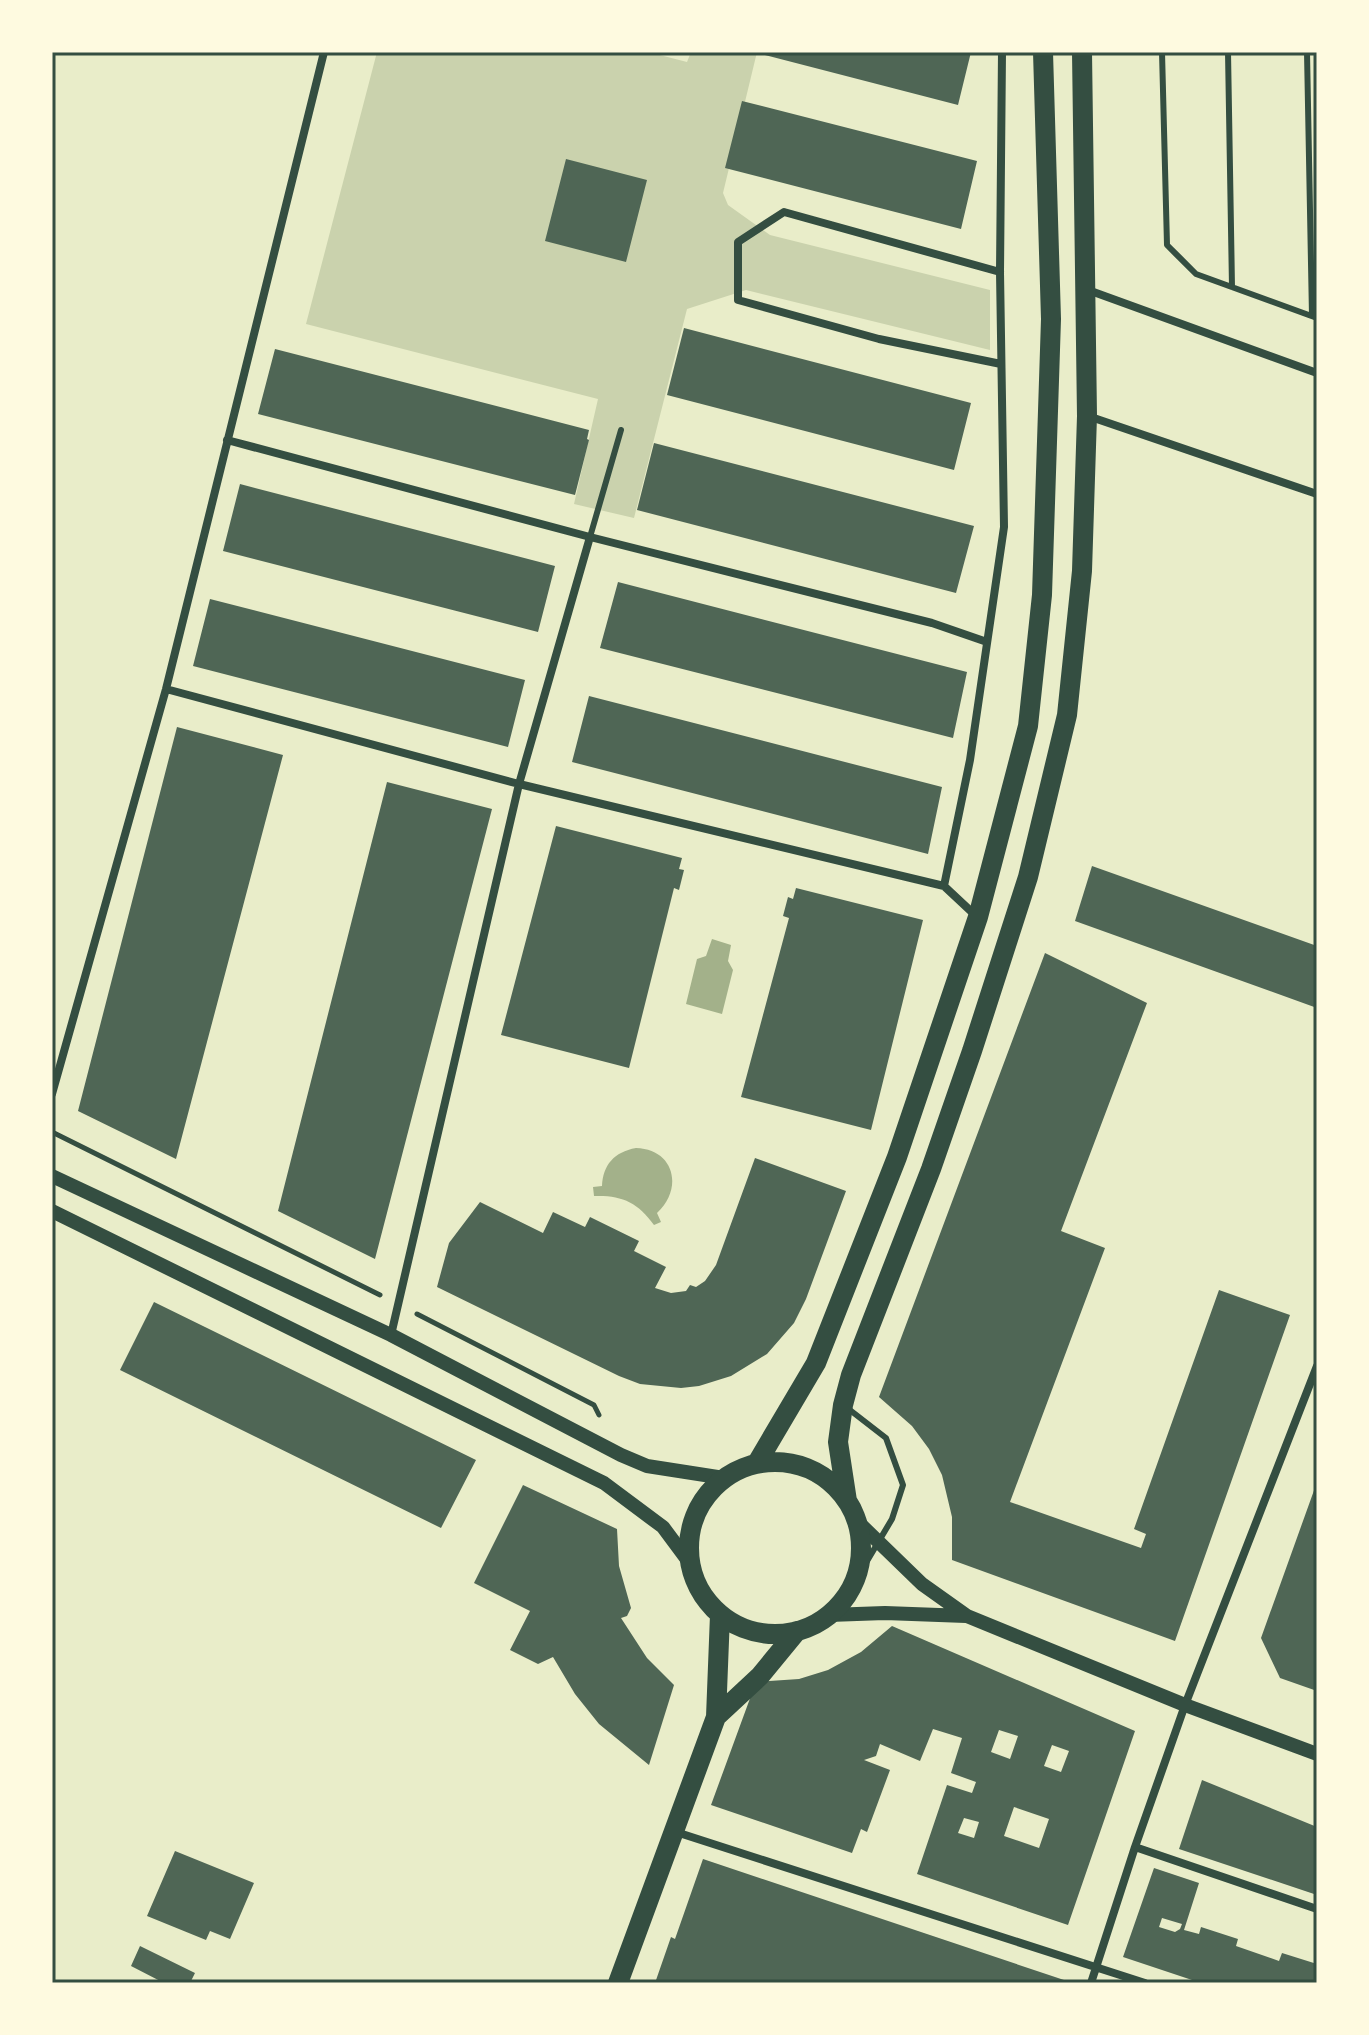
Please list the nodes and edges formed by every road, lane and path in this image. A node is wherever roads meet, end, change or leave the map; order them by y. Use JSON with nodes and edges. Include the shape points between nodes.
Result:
{"nodes":[{"id":1,"x":324,"y":52,"type":"edge"},
{"id":2,"x":1002,"y":52,"type":"edge"},
{"id":3,"x":1043,"y":52,"type":"edge"},
{"id":4,"x":1082,"y":52,"type":"edge"},
{"id":5,"x":1162,"y":52,"type":"edge"},
{"id":6,"x":1228,"y":52,"type":"edge"},
{"id":7,"x":1307,"y":52,"type":"edge"},
{"id":8,"x":1000,"y":272,"type":"junction"},
{"id":9,"x":1232,"y":287,"type":"junction"},
{"id":10,"x":1087,"y":289,"type":"junction"},
{"id":11,"x":1314,"y":317,"type":"edge"},
{"id":12,"x":1001,"y":364,"type":"junction"},
{"id":13,"x":1317,"y":373,"type":"edge"},
{"id":14,"x":1087,"y":416,"type":"junction"},
{"id":15,"x":621,"y":430,"type":"dead end"},
{"id":16,"x":227,"y":440,"type":"junction"},
{"id":17,"x":1317,"y":494,"type":"edge"},
{"id":18,"x":590,"y":537,"type":"junction"},
{"id":19,"x":987,"y":642,"type":"junction"},
{"id":20,"x":166,"y":689,"type":"junction"},
{"id":21,"x":519,"y":784,"type":"junction"},
{"id":22,"x":944,"y":886,"type":"junction"},
{"id":23,"x":978,"y":917,"type":"junction"},
{"id":24,"x":52,"y":1094,"type":"edge"},
{"id":25,"x":52,"y":1132,"type":"edge"},
{"id":26,"x":52,"y":1176,"type":"edge"},
{"id":27,"x":52,"y":1211,"type":"edge"},
{"id":28,"x":398,"y":1304,"type":"junction"},
{"id":29,"x":391,"y":1335,"type":"junction"},
{"id":30,"x":1317,"y":1366,"type":"edge"},
{"id":31,"x":843,"y":1405,"type":"junction"},
{"id":32,"x":621,"y":1455,"type":"junction"},
{"id":33,"x":757,"y":1463,"type":"junction"},
{"id":34,"x":724,"y":1478,"type":"junction"},
{"id":35,"x":847,"y":1501,"type":"junction"},
{"id":36,"x":858,"y":1522,"type":"junction"},
{"id":37,"x":877,"y":1542,"type":"junction"},
{"id":38,"x":689,"y":1562,"type":"junction"},
{"id":39,"x":851,"y":1588,"type":"junction"},
{"id":40,"x":720,"y":1615,"type":"junction"},
{"id":41,"x":829,"y":1615,"type":"junction"},
{"id":42,"x":967,"y":1616,"type":"junction"},
{"id":43,"x":797,"y":1631,"type":"junction"},
{"id":44,"x":1185,"y":1705,"type":"junction"},
{"id":45,"x":716,"y":1717,"type":"junction"},
{"id":46,"x":1317,"y":1754,"type":"edge"},
{"id":47,"x":676,"y":1832,"type":"junction"},
{"id":48,"x":1135,"y":1847,"type":"junction"},
{"id":49,"x":1317,"y":1909,"type":"edge"},
{"id":50,"x":1096,"y":1966,"type":"junction"},
{"id":51,"x":618,"y":1983,"type":"edge"},
{"id":52,"x":1091,"y":1983,"type":"edge"},
{"id":53,"x":1145,"y":1983,"type":"edge"}],
"edges":[{"from":1,"to":16,"type":"street"},
{"from":2,"to":8,"type":"street"},
{"from":3,"to":23,"type":"main road","via":[[1051,319],[1042,595],[1028,726]]},
{"from":4,"to":10,"type":"main road"},
{"from":5,"to":9,"type":"lane","via":[[1167,245],[1196,274]]},
{"from":6,"to":9,"type":"lane"},
{"from":7,"to":11,"type":"lane"},
{"from":8,"to":12,"type":"street"},
{"from":8,"to":12,"type":"street","via":[[784,212],[738,242],[738,300],[879,339]]},
{"from":9,"to":11,"type":"lane"},
{"from":10,"to":13,"type":"street"},
{"from":10,"to":14,"type":"main road"},
{"from":12,"to":19,"type":"street","via":[[1004,527]]},
{"from":14,"to":17,"type":"street"},
{"from":14,"to":31,"type":"main road","via":[[1082,571],[1067,715],[1028,877],[962,1081]]},
{"from":15,"to":18,"type":"lane"},
{"from":16,"to":18,"type":"street"},
{"from":16,"to":20,"type":"street"},
{"from":18,"to":19,"type":"street","via":[[932,623]]},
{"from":18,"to":21,"type":"street"},
{"from":19,"to":22,"type":"street"},
{"from":20,"to":21,"type":"street"},
{"from":20,"to":24,"type":"street"},
{"from":21,"to":22,"type":"street"},
{"from":21,"to":28,"type":"street"},
{"from":22,"to":23,"type":"street"},
{"from":23,"to":33,"type":"main road","via":[[897,1157],[816,1363]]},
{"from":25,"to":28,"type":"path"},
{"from":26,"to":29,"type":"street"},
{"from":27,"to":38,"type":"street","via":[[604,1483],[663,1527]]},
{"from":28,"to":29,"type":"street"},
{"from":28,"to":32,"type":"path","via":[[594,1405]]},
{"from":29,"to":32,"type":"street"},
{"from":30,"to":44,"type":"street"},
{"from":31,"to":35,"type":"main road","via":[[838,1442]]},
{"from":31,"to":37,"type":"lane","via":[[886,1438],[903,1485],[892,1519]]},
{"from":32,"to":34,"type":"street","via":[[647,1466]]},
{"from":33,"to":34,"type":"main road"},
{"from":33,"to":35,"type":"main road","via":[[808,1468],[837,1487]]},
{"from":34,"to":38,"type":"main road","via":[[692,1521]]},
{"from":35,"to":36,"type":"main road"},
{"from":36,"to":37,"type":"street"},
{"from":36,"to":39,"type":"main road","via":[[862,1544]]},
{"from":37,"to":39,"type":"lane"},
{"from":37,"to":42,"type":"street"},
{"from":38,"to":40,"type":"main road","via":[[700,1591]]},
{"from":39,"to":41,"type":"main road"},
{"from":40,"to":43,"type":"main road","via":[[757,1632]]},
{"from":40,"to":45,"type":"main road"},
{"from":41,"to":42,"type":"street"},
{"from":41,"to":43,"type":"main road"},
{"from":42,"to":44,"type":"street"},
{"from":43,"to":45,"type":"main road"},
{"from":44,"to":46,"type":"street"},
{"from":44,"to":48,"type":"street"},
{"from":45,"to":47,"type":"main road"},
{"from":47,"to":50,"type":"street"},
{"from":47,"to":51,"type":"main road"},
{"from":48,"to":49,"type":"street"},
{"from":48,"to":50,"type":"street"},
{"from":50,"to":52,"type":"street"},
{"from":50,"to":53,"type":"street"}]}
